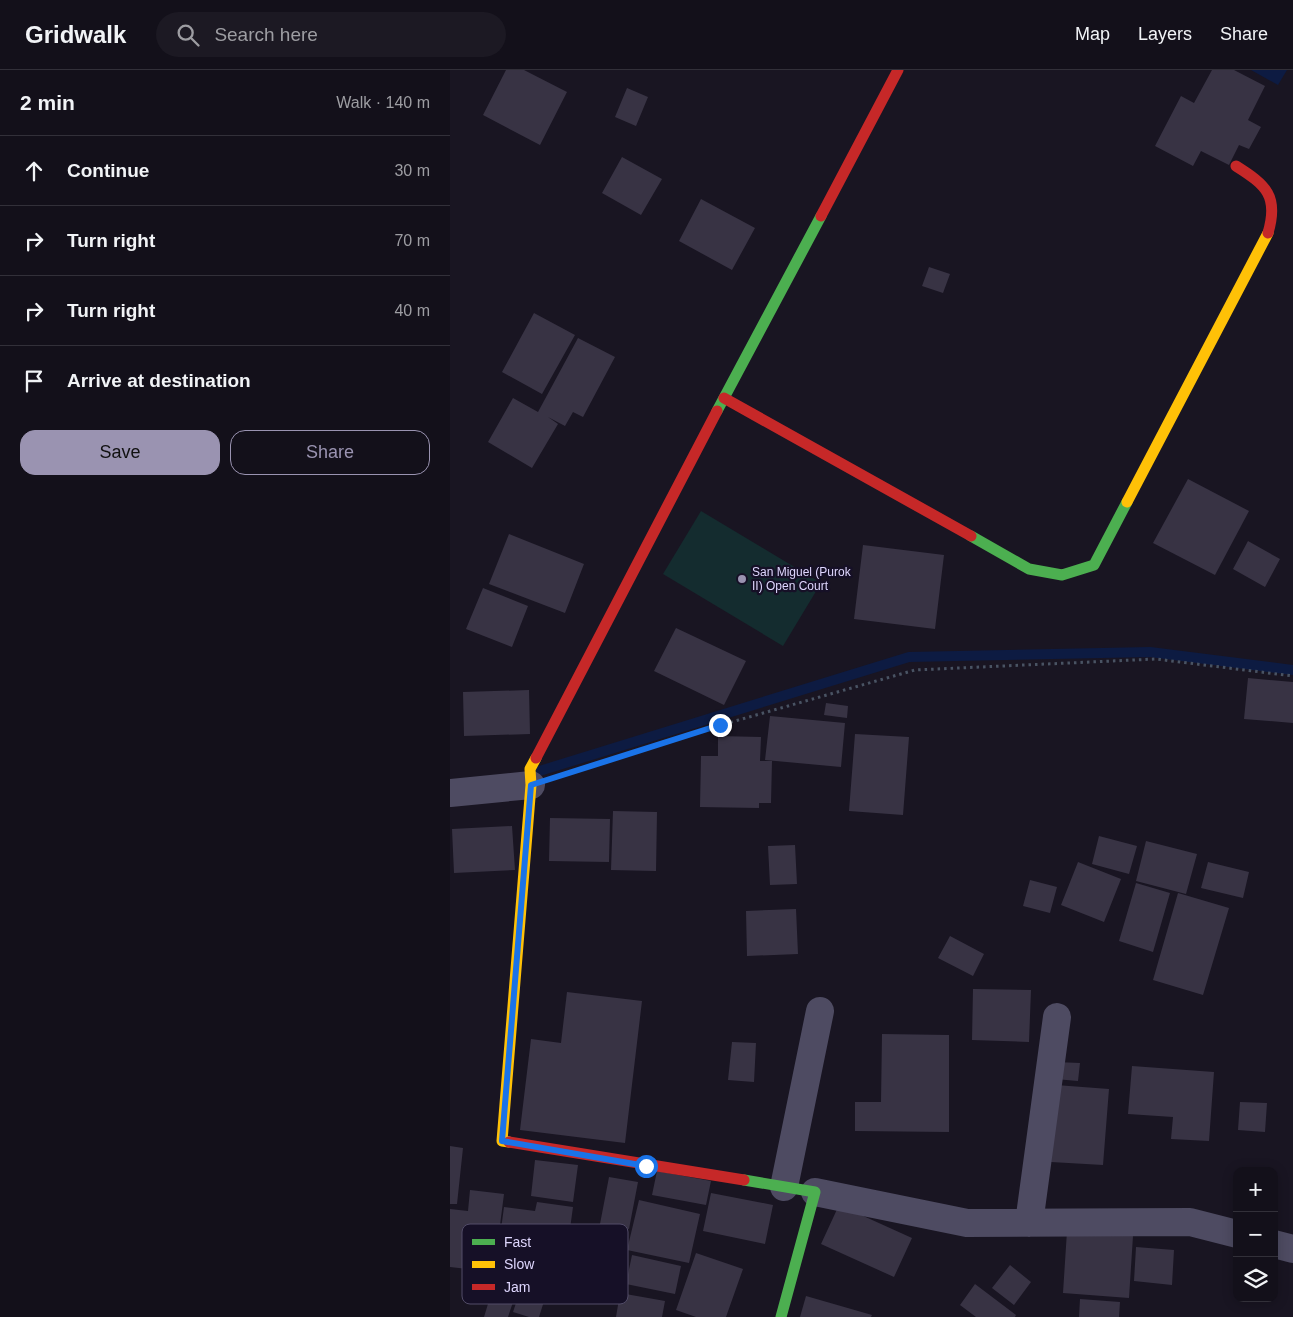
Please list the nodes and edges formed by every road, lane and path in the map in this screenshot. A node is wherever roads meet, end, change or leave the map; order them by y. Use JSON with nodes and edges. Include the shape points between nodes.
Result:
{"nodes":[{"id":1,"x":898,"y":70,"type":"edge"},
{"id":2,"x":1236,"y":166,"type":"dead end"},
{"id":3,"x":724,"y":398,"type":"junction"},
{"id":4,"x":1293,"y":676,"type":"edge"},
{"id":5,"x":531,"y":785,"type":"junction"},
{"id":6,"x":450,"y":793,"type":"edge"},
{"id":7,"x":820,"y":1010,"type":"dead end"},
{"id":8,"x":1057,"y":1017,"type":"dead end"},
{"id":9,"x":784,"y":1187,"type":"junction"},
{"id":10,"x":815,"y":1192,"type":"junction"},
{"id":11,"x":1029,"y":1223,"type":"junction"},
{"id":12,"x":1233,"y":1233,"type":"edge"},
{"id":13,"x":1278,"y":1245,"type":"edge"},
{"id":14,"x":1293,"y":1249,"type":"edge"},
{"id":15,"x":781,"y":1317,"type":"edge"}],
"edges":[{"from":1,"to":3,"type":"street"},
{"from":2,"to":3,"type":"street","via":[[1259,180],[1271,196],[1274,219],[1094,565],[1062,575],[1029,569]]},
{"from":3,"to":5,"type":"street","via":[[530,769]]},
{"from":4,"to":5,"type":"path","via":[[1156,659],[916,670],[720,725]]},
{"from":5,"to":6,"type":"street"},
{"from":5,"to":9,"type":"street","via":[[502,1141]]},
{"from":7,"to":9,"type":"street"},
{"from":8,"to":11,"type":"street"},
{"from":9,"to":10,"type":"street"},
{"from":10,"to":11,"type":"street","via":[[967,1223]]},
{"from":10,"to":15,"type":"street"},
{"from":11,"to":12,"type":"street","via":[[1190,1222]]},
{"from":13,"to":14,"type":"street"}]}
